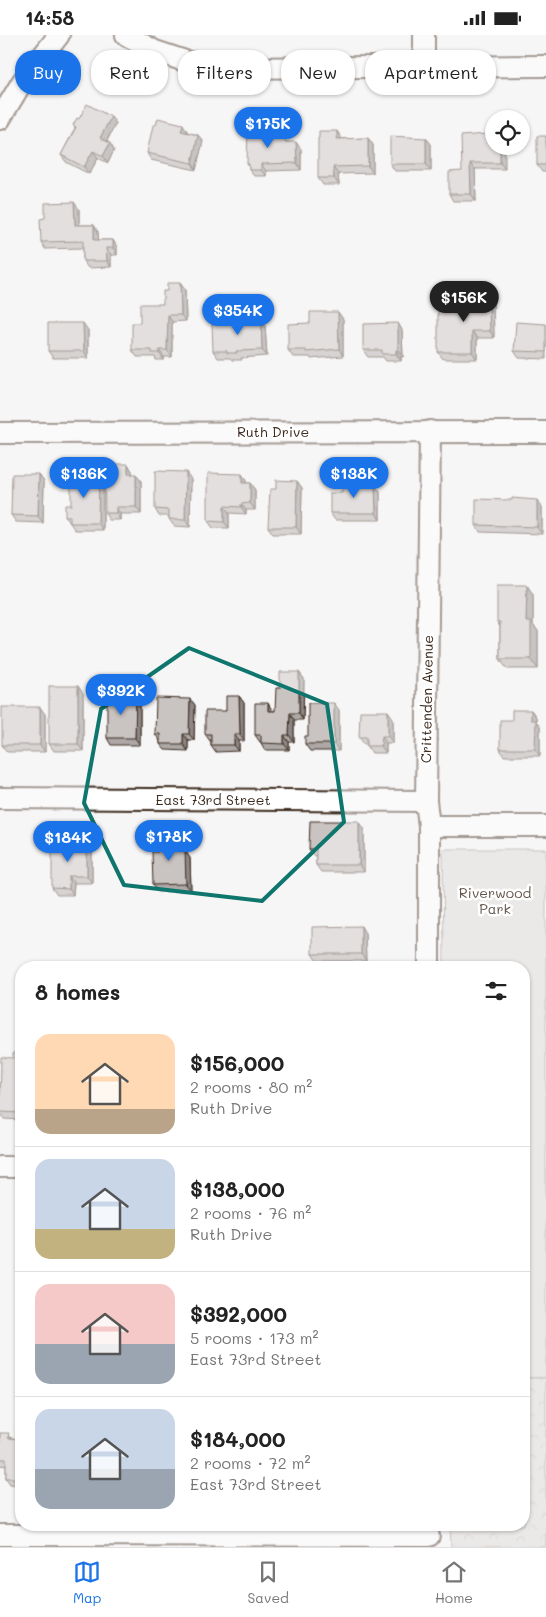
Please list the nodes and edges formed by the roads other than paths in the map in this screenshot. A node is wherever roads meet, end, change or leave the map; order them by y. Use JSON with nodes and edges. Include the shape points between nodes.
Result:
{"nodes":[{"id":1,"x":59,"y":35,"type":"edge"},
{"id":2,"x":126,"y":35,"type":"edge"},
{"id":3,"x":424,"y":35,"type":"edge"},
{"id":4,"x":424,"y":50,"type":"edge"},
{"id":5,"x":496,"y":66,"type":"edge"},
{"id":6,"x":546,"y":66,"type":"edge"},
{"id":7,"x":365,"y":67,"type":"edge"},
{"id":8,"x":0,"y":119,"type":"edge"},
{"id":9,"x":430,"y":431,"type":"junction"},
{"id":10,"x":546,"y":432,"type":"edge"},
{"id":11,"x":0,"y":433,"type":"edge"},
{"id":12,"x":0,"y":798,"type":"edge"},
{"id":13,"x":426,"y":801,"type":"junction"},
{"id":14,"x":429,"y":826,"type":"junction"},
{"id":15,"x":546,"y":826,"type":"edge"},
{"id":16,"x":429,"y":961,"type":"edge"},
{"id":17,"x":0,"y":1167,"type":"edge"},
{"id":18,"x":15,"y":1167,"type":"edge"},
{"id":19,"x":0,"y":1535,"type":"edge"},
{"id":20,"x":429,"y":1536,"type":"edge"}],
"edges":[{"from":1,"to":8,"type":"street","via":[[19,87]]},
{"from":2,"to":7,"type":"street","via":[[155,51],[185,61],[226,68]]},
{"from":3,"to":4,"type":"street"},
{"from":5,"to":6,"type":"street"},
{"from":9,"to":10,"type":"street","name":"Ruth Drive"},
{"from":9,"to":11,"type":"street","name":"Ruth Drive"},
{"from":9,"to":13,"type":"street","name":"Crittenden Avenue"},
{"from":12,"to":13,"type":"street","name":"East 73rd Street"},
{"from":13,"to":14,"type":"street","name":"Crittenden Avenue"},
{"from":14,"to":15,"type":"street"},
{"from":14,"to":16,"type":"street","name":"Crittenden Avenue"},
{"from":17,"to":18,"type":"street"},
{"from":19,"to":20,"type":"street"}]}
